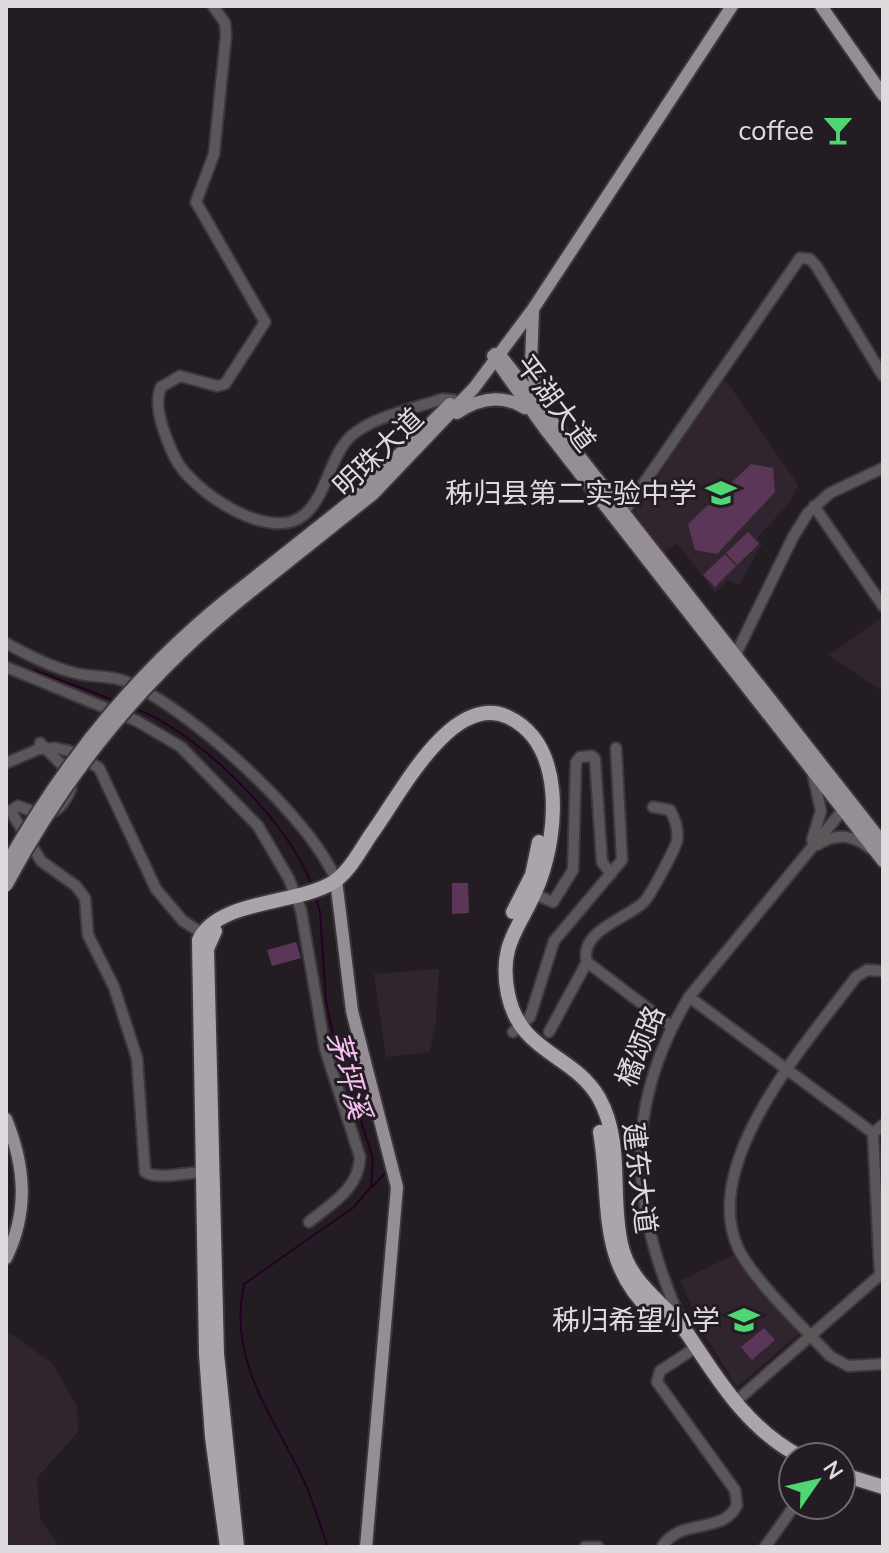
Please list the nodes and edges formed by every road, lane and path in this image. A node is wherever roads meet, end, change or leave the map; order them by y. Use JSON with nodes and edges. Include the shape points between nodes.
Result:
{"nodes":[{"id":1,"x":213,"y":6,"type":"edge"},
{"id":2,"x":723,"y":6,"type":"edge"},
{"id":3,"x":732,"y":6,"type":"edge"},
{"id":4,"x":821,"y":6,"type":"edge"},
{"id":5,"x":883,"y":95,"type":"edge"},
{"id":6,"x":533,"y":309,"type":"junction"},
{"id":7,"x":496,"y":357,"type":"junction"},
{"id":8,"x":883,"y":376,"type":"edge"},
{"id":9,"x":454,"y":400,"type":"junction"},
{"id":10,"x":442,"y":425,"type":"junction"},
{"id":11,"x":548,"y":426,"type":"junction"},
{"id":12,"x":883,"y":468,"type":"edge"},
{"id":13,"x":814,"y":506,"type":"junction"},
{"id":14,"x":620,"y":518,"type":"junction"},
{"id":15,"x":251,"y":585,"type":"junction"},
{"id":16,"x":883,"y":606,"type":"edge"},
{"id":17,"x":6,"y":643,"type":"edge"},
{"id":18,"x":732,"y":660,"type":"junction"},
{"id":19,"x":6,"y":667,"type":"edge"},
{"id":20,"x":43,"y":746,"type":"junction"},
{"id":21,"x":616,"y":748,"type":"dead end"},
{"id":22,"x":6,"y":763,"type":"edge"},
{"id":23,"x":811,"y":769,"type":"junction"},
{"id":24,"x":846,"y":806,"type":"junction"},
{"id":25,"x":653,"y":807,"type":"dead end"},
{"id":26,"x":883,"y":843,"type":"edge"},
{"id":27,"x":803,"y":856,"type":"junction"},
{"id":28,"x":882,"y":860,"type":"edge"},
{"id":29,"x":6,"y":865,"type":"edge"},
{"id":30,"x":611,"y":874,"type":"junction"},
{"id":31,"x":6,"y":886,"type":"edge"},
{"id":32,"x":332,"y":887,"type":"junction"},
{"id":33,"x":530,"y":893,"type":"junction"},
{"id":34,"x":301,"y":898,"type":"junction"},
{"id":35,"x":206,"y":935,"type":"junction"},
{"id":36,"x":587,"y":962,"type":"junction"},
{"id":37,"x":883,"y":971,"type":"edge"},
{"id":38,"x":689,"y":997,"type":"junction"},
{"id":39,"x":671,"y":1026,"type":"junction"},
{"id":40,"x":517,"y":1029,"type":"junction"},
{"id":41,"x":549,"y":1032,"type":"dead end"},
{"id":42,"x":787,"y":1070,"type":"junction"},
{"id":43,"x":6,"y":1119,"type":"edge"},
{"id":44,"x":883,"y":1125,"type":"edge"},
{"id":45,"x":873,"y":1133,"type":"junction"},
{"id":46,"x":6,"y":1142,"type":"edge"},
{"id":47,"x":207,"y":1172,"type":"junction"},
{"id":48,"x":309,"y":1222,"type":"dead end"},
{"id":49,"x":6,"y":1240,"type":"edge"},
{"id":50,"x":6,"y":1258,"type":"edge"},
{"id":51,"x":882,"y":1276,"type":"edge"},
{"id":52,"x":665,"y":1283,"type":"junction"},
{"id":53,"x":645,"y":1290,"type":"junction"},
{"id":54,"x":811,"y":1336,"type":"junction"},
{"id":55,"x":692,"y":1341,"type":"junction"},
{"id":56,"x":883,"y":1364,"type":"edge"},
{"id":57,"x":734,"y":1403,"type":"junction"},
{"id":58,"x":778,"y":1441,"type":"edge"},
{"id":59,"x":857,"y":1479,"type":"edge"},
{"id":60,"x":883,"y":1487,"type":"edge"},
{"id":61,"x":784,"y":1521,"type":"edge"},
{"id":62,"x":227,"y":1547,"type":"edge"},
{"id":63,"x":237,"y":1547,"type":"edge"},
{"id":64,"x":366,"y":1547,"type":"edge"},
{"id":65,"x":585,"y":1547,"type":"edge"},
{"id":66,"x":598,"y":1547,"type":"edge"},
{"id":67,"x":662,"y":1547,"type":"edge"},
{"id":68,"x":765,"y":1547,"type":"edge"}],
"edges":[{"from":1,"to":9,"type":"street","via":[[226,35],[214,154],[196,202],[265,322],[225,384],[180,376],[161,387],[158,404],[179,466],[199,489],[230,509],[257,518],[293,520],[309,509],[337,455],[357,432],[442,399]]},
{"from":2,"to":7,"type":"main road","name":"明珠大道"},
{"from":3,"to":6,"type":"main road","name":"明珠大道"},
{"from":4,"to":5,"type":"main road"},
{"from":6,"to":7,"type":"main road","name":"明珠大道"},
{"from":6,"to":11,"type":"main road","via":[[532,376]]},
{"from":7,"to":9,"type":"main road","name":"明珠大道"},
{"from":7,"to":10,"type":"main road","name":"明珠大道"},
{"from":7,"to":11,"type":"main road","name":"平湖大道"},
{"from":8,"to":14,"type":"street","via":[[814,262],[800,258]]},
{"from":9,"to":15,"type":"main road","name":"明珠大道","via":[[356,497]]},
{"from":10,"to":11,"type":"main road","via":[[468,406],[497,399],[524,407]]},
{"from":10,"to":15,"type":"main road","name":"明珠大道","via":[[373,494]]},
{"from":11,"to":14,"type":"main road","name":"平湖大道"},
{"from":12,"to":13,"type":"street","via":[[838,488]]},
{"from":13,"to":16,"type":"street"},
{"from":13,"to":18,"type":"street"},
{"from":14,"to":18,"type":"main road","name":"平湖大道"},
{"from":15,"to":29,"type":"main road","name":"明珠大道","bridge":true,"via":[[179,638],[117,703],[56,782]]},
{"from":15,"to":31,"type":"main road","name":"明珠大道","bridge":true,"via":[[176,654],[108,728],[49,810]]},
{"from":17,"to":32,"type":"street","via":[[66,670],[124,681],[180,715],[294,814],[322,851]]},
{"from":18,"to":23,"type":"main road","name":"平湖大道"},
{"from":18,"to":24,"type":"main road","name":"平湖大道"},
{"from":19,"to":34,"type":"street","via":[[137,721],[181,747],[258,826]]},
{"from":20,"to":22,"type":"street"},
{"from":20,"to":35,"type":"street","via":[[73,752],[99,768],[156,889],[173,911]]},
{"from":20,"to":47,"type":"street","via":[[70,774],[68,795],[50,813],[34,814],[18,806],[13,815],[41,861],[85,898],[88,935],[114,987],[137,1058],[145,1172],[162,1177]]},
{"from":21,"to":30,"type":"street","via":[[623,853]]},
{"from":23,"to":24,"type":"main road","name":"平湖大道"},
{"from":23,"to":27,"type":"street","via":[[821,811]]},
{"from":24,"to":26,"type":"main road","name":"平湖大道"},
{"from":24,"to":27,"type":"street","name":"橘颂路"},
{"from":24,"to":28,"type":"main road","name":"平湖大道"},
{"from":25,"to":36,"type":"street","via":[[670,810],[677,842],[648,897],[595,938],[585,952]]},
{"from":27,"to":28,"type":"street","via":[[840,835],[862,842]]},
{"from":27,"to":38,"type":"street","name":"橘颂路"},
{"from":30,"to":33,"type":"street","via":[[602,862],[595,759],[580,757],[573,870],[555,901]]},
{"from":30,"to":40,"type":"street","via":[[554,941],[532,1013]]},
{"from":32,"to":33,"type":"highway","name":"建东大道","via":[[352,877],[449,743],[480,722],[499,723],[516,732],[540,771],[539,844]]},
{"from":32,"to":34,"type":"highway"},
{"from":32,"to":64,"type":"main road","via":[[352,1011],[397,1187]]},
{"from":33,"to":40,"type":"highway","name":"建东大道","via":[[502,930],[495,962],[500,1003]]},
{"from":34,"to":35,"type":"highway"},
{"from":34,"to":48,"type":"street","via":[[325,1049],[360,1157],[350,1187]]},
{"from":35,"to":47,"type":"highway"},
{"from":36,"to":39,"type":"street"},
{"from":36,"to":41,"type":"street"},
{"from":37,"to":42,"type":"street","via":[[867,970],[856,977]]},
{"from":38,"to":39,"type":"street","name":"橘颂路"},
{"from":38,"to":42,"type":"street"},
{"from":39,"to":52,"type":"street","name":"橘颂路","via":[[647,1088],[639,1156],[647,1225]]},
{"from":40,"to":53,"type":"highway","name":"建东大道","via":[[580,1076],[601,1101],[617,1168],[620,1241]]},
{"from":40,"to":55,"type":"highway","name":"建东大道","via":[[534,1056],[574,1082],[592,1105],[606,1168],[614,1257],[648,1308]]},
{"from":42,"to":45,"type":"street"},
{"from":42,"to":54,"type":"street","via":[[760,1112],[740,1159],[731,1225],[748,1264]]},
{"from":43,"to":50,"type":"main road","via":[[23,1177],[19,1223]]},
{"from":44,"to":45,"type":"street"},
{"from":45,"to":51,"type":"street"},
{"from":46,"to":49,"type":"main road","via":[[15,1190]]},
{"from":47,"to":62,"type":"highway","via":[[209,1396]]},
{"from":47,"to":63,"type":"highway","via":[[218,1381]]},
{"from":51,"to":54,"type":"street"},
{"from":52,"to":53,"type":"street","via":[[657,1293]]},
{"from":52,"to":55,"type":"street","name":"橘颂路"},
{"from":53,"to":55,"type":"highway","name":"建东大道"},
{"from":54,"to":56,"type":"street","via":[[841,1365]]},
{"from":54,"to":57,"type":"street"},
{"from":55,"to":57,"type":"highway","name":"橘颂路"},
{"from":55,"to":67,"type":"street","via":[[660,1371],[657,1382],[735,1490],[737,1505],[725,1519],[673,1533]]},
{"from":57,"to":58,"type":"highway","name":"橘颂路"},
{"from":59,"to":60,"type":"highway"},
{"from":61,"to":68,"type":"street"},
{"from":65,"to":66,"type":"street"}]}
